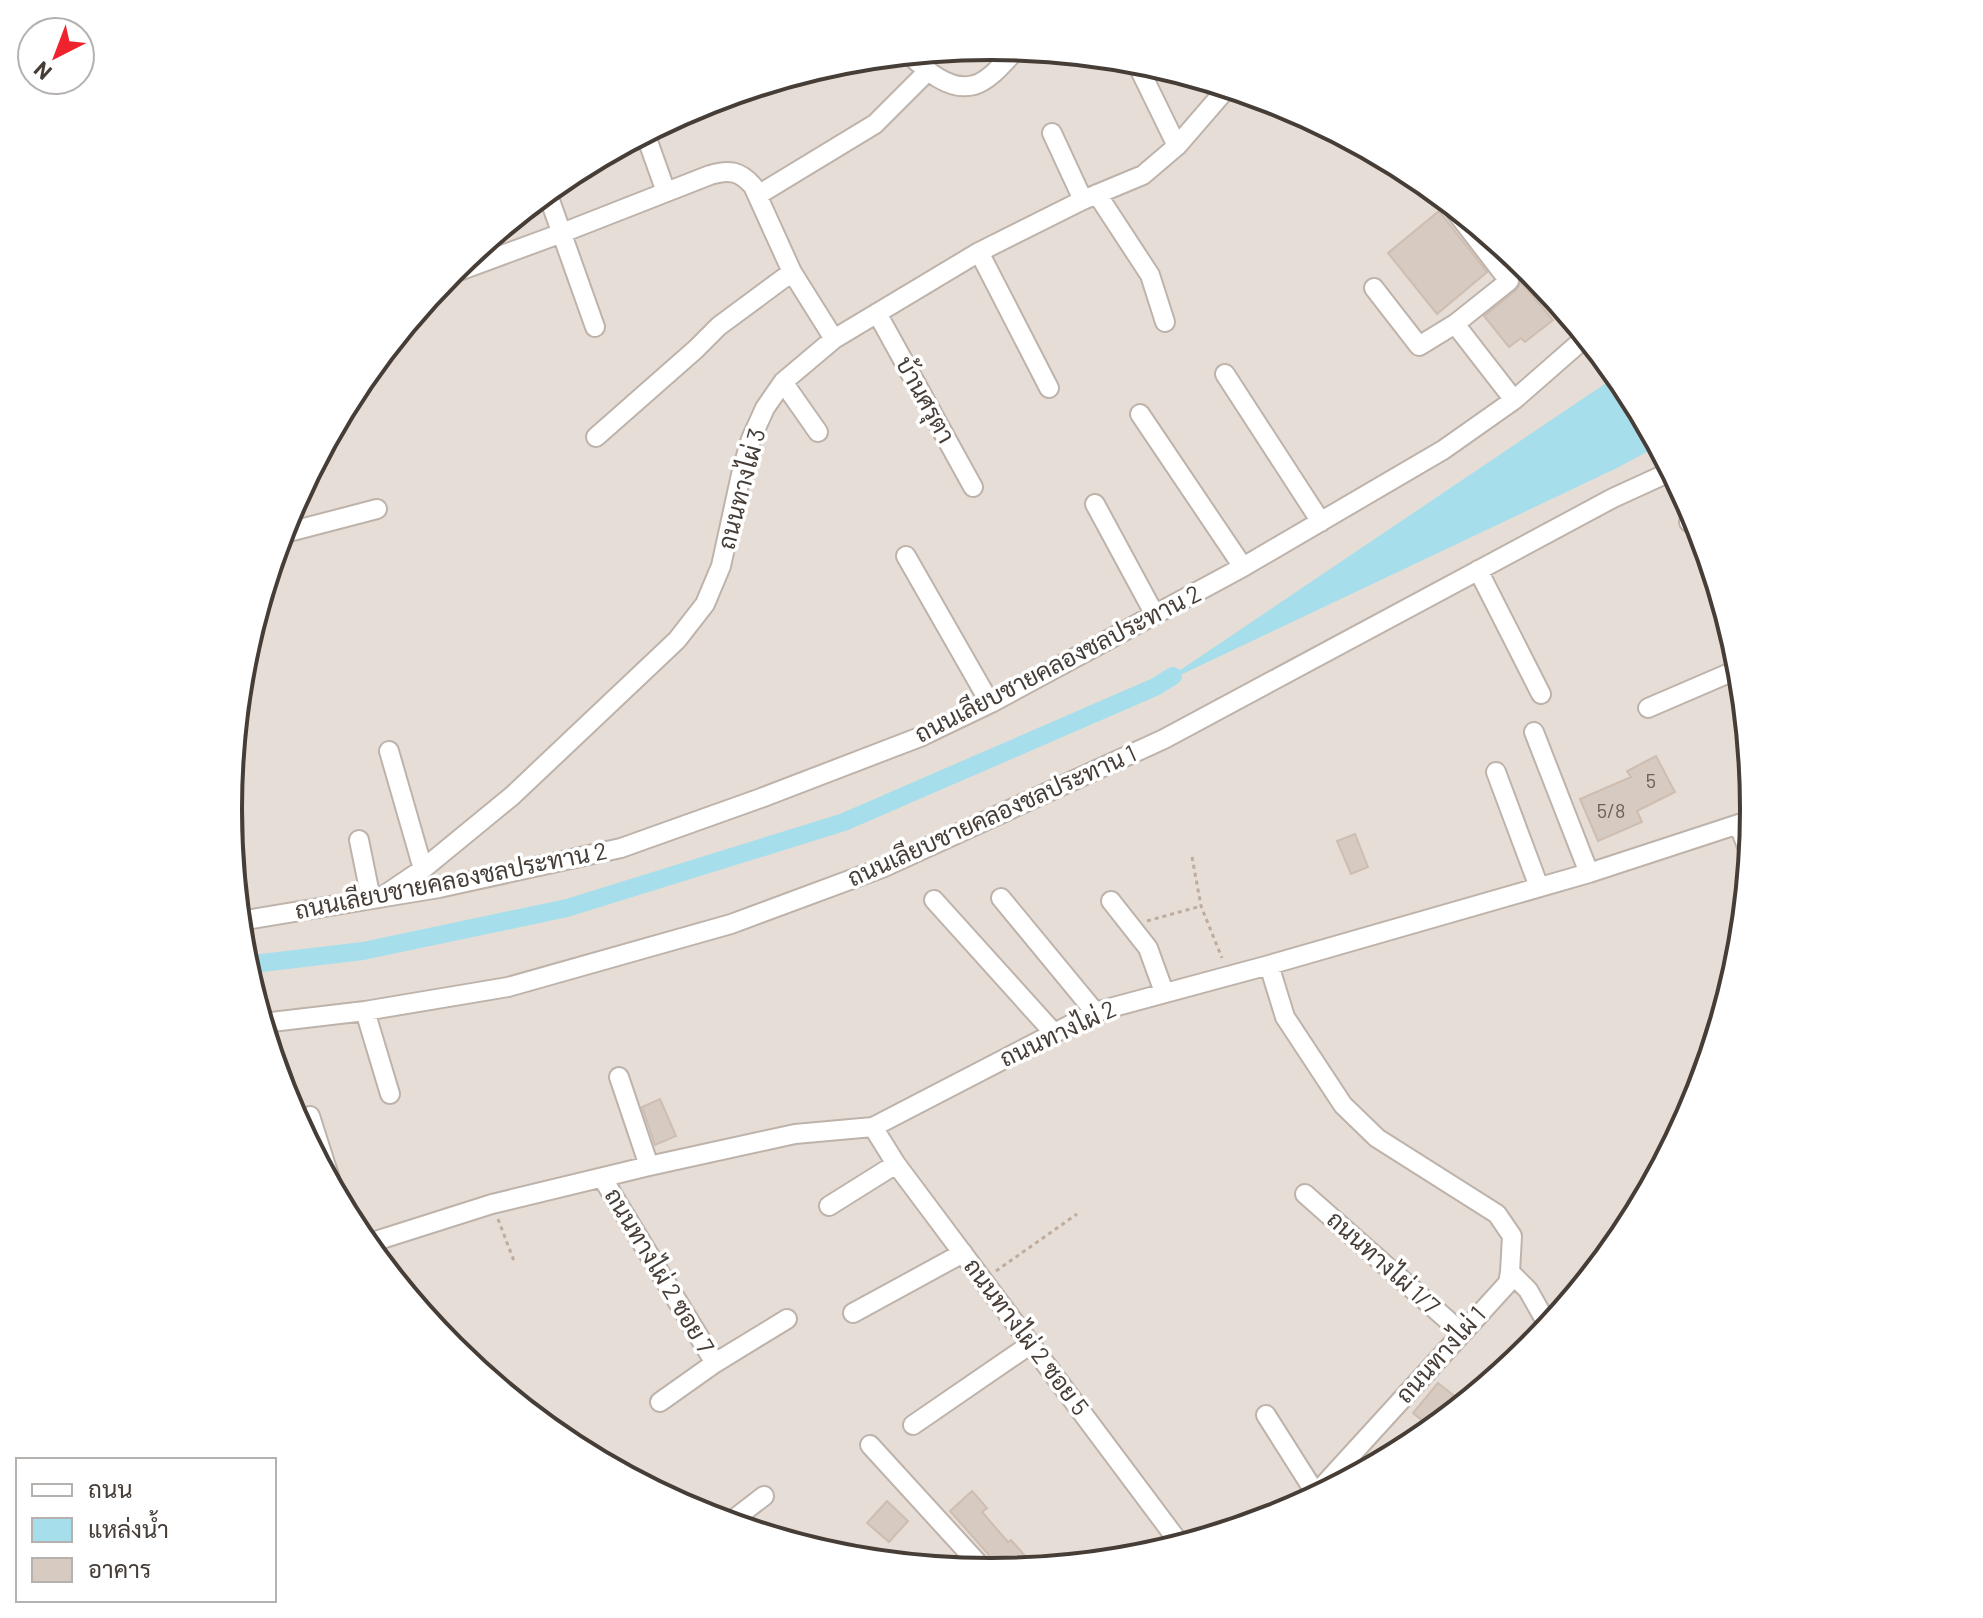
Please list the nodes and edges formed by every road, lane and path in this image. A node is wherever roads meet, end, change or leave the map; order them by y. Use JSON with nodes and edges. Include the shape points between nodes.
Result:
{"nodes":[{"id":1,"x":1004,"y":60,"type":"edge"},
{"id":2,"x":919,"y":64,"type":"edge"},
{"id":3,"x":927,"y":72,"type":"junction"},
{"id":4,"x":1142,"y":75,"type":"edge"},
{"id":5,"x":1220,"y":96,"type":"edge"},
{"id":6,"x":1052,"y":133,"type":"dead end"},
{"id":7,"x":649,"y":143,"type":"edge"},
{"id":8,"x":1177,"y":146,"type":"junction"},
{"id":9,"x":666,"y":192,"type":"junction"},
{"id":10,"x":758,"y":195,"type":"junction"},
{"id":11,"x":1090,"y":197,"type":"junction"},
{"id":12,"x":551,"y":204,"type":"edge"},
{"id":13,"x":562,"y":233,"type":"junction"},
{"id":14,"x":1477,"y":240,"type":"edge"},
{"id":15,"x":979,"y":252,"type":"junction"},
{"id":16,"x":479,"y":264,"type":"edge"},
{"id":17,"x":792,"y":272,"type":"junction"},
{"id":18,"x":1374,"y":288,"type":"dead end"},
{"id":19,"x":877,"y":313,"type":"junction"},
{"id":20,"x":1165,"y":322,"type":"dead end"},
{"id":21,"x":1455,"y":324,"type":"junction"},
{"id":22,"x":595,"y":327,"type":"dead end"},
{"id":23,"x":834,"y":339,"type":"junction"},
{"id":24,"x":1578,"y":344,"type":"edge"},
{"id":25,"x":1225,"y":374,"type":"dead end"},
{"id":26,"x":783,"y":382,"type":"junction"},
{"id":27,"x":1049,"y":388,"type":"dead end"},
{"id":28,"x":1514,"y":400,"type":"junction"},
{"id":29,"x":1140,"y":414,"type":"dead end"},
{"id":30,"x":818,"y":432,"type":"dead end"},
{"id":31,"x":596,"y":437,"type":"dead end"},
{"id":32,"x":1662,"y":476,"type":"edge"},
{"id":33,"x":973,"y":487,"type":"dead end"},
{"id":34,"x":1095,"y":504,"type":"dead end"},
{"id":35,"x":377,"y":509,"type":"dead end"},
{"id":36,"x":1321,"y":522,"type":"junction"},
{"id":37,"x":297,"y":530,"type":"edge"},
{"id":38,"x":906,"y":556,"type":"dead end"},
{"id":39,"x":1243,"y":567,"type":"junction"},
{"id":40,"x":1478,"y":570,"type":"junction"},
{"id":41,"x":1155,"y":615,"type":"junction"},
{"id":42,"x":1728,"y":674,"type":"edge"},
{"id":43,"x":1541,"y":694,"type":"dead end"},
{"id":44,"x":990,"y":703,"type":"junction"},
{"id":45,"x":1648,"y":708,"type":"dead end"},
{"id":46,"x":1534,"y":732,"type":"dead end"},
{"id":47,"x":389,"y":751,"type":"dead end"},
{"id":48,"x":1496,"y":772,"type":"dead end"},
{"id":49,"x":1740,"y":824,"type":"edge"},
{"id":50,"x":359,"y":840,"type":"dead end"},
{"id":51,"x":1192,"y":857,"type":"dead end"},
{"id":52,"x":423,"y":869,"type":"junction"},
{"id":53,"x":1589,"y":873,"type":"junction"},
{"id":54,"x":1539,"y":887,"type":"junction"},
{"id":55,"x":376,"y":898,"type":"junction"},
{"id":56,"x":1001,"y":898,"type":"dead end"},
{"id":57,"x":934,"y":900,"type":"dead end"},
{"id":58,"x":1111,"y":901,"type":"dead end"},
{"id":59,"x":1201,"y":906,"type":"junction"},
{"id":60,"x":251,"y":919,"type":"edge"},
{"id":61,"x":1130,"y":926,"type":"junction"},
{"id":62,"x":1269,"y":965,"type":"junction"},
{"id":63,"x":1230,"y":976,"type":"junction"},
{"id":64,"x":1164,"y":992,"type":"junction"},
{"id":65,"x":365,"y":1011,"type":"junction"},
{"id":66,"x":1095,"y":1012,"type":"junction"},
{"id":67,"x":274,"y":1022,"type":"edge"},
{"id":68,"x":1053,"y":1032,"type":"junction"},
{"id":69,"x":619,"y":1077,"type":"dead end"},
{"id":70,"x":390,"y":1094,"type":"dead end"},
{"id":71,"x":310,"y":1116,"type":"dead end"},
{"id":72,"x":312,"y":1123,"type":"edge"},
{"id":73,"x":873,"y":1127,"type":"junction"},
{"id":74,"x":896,"y":1164,"type":"junction"},
{"id":75,"x":649,"y":1166,"type":"junction"},
{"id":76,"x":603,"y":1179,"type":"junction"},
{"id":77,"x":1305,"y":1194,"type":"dead end"},
{"id":78,"x":492,"y":1204,"type":"junction"},
{"id":79,"x":829,"y":1206,"type":"dead end"},
{"id":80,"x":1077,"y":1214,"type":"dead end"},
{"id":81,"x":379,"y":1240,"type":"edge"},
{"id":82,"x":963,"y":1253,"type":"junction"},
{"id":83,"x":514,"y":1261,"type":"dead end"},
{"id":84,"x":1509,"y":1277,"type":"junction"},
{"id":85,"x":983,"y":1280,"type":"junction"},
{"id":86,"x":853,"y":1313,"type":"dead end"},
{"id":87,"x":1543,"y":1316,"type":"edge"},
{"id":88,"x":787,"y":1319,"type":"dead end"},
{"id":89,"x":1461,"y":1332,"type":"junction"},
{"id":90,"x":1031,"y":1344,"type":"junction"},
{"id":91,"x":715,"y":1363,"type":"junction"},
{"id":92,"x":660,"y":1402,"type":"dead end"},
{"id":93,"x":1266,"y":1415,"type":"dead end"},
{"id":94,"x":913,"y":1425,"type":"dead end"},
{"id":95,"x":870,"y":1445,"type":"dead end"},
{"id":96,"x":1331,"y":1477,"type":"edge"},
{"id":97,"x":1308,"y":1488,"type":"edge"},
{"id":98,"x":764,"y":1496,"type":"dead end"},
{"id":99,"x":741,"y":1514,"type":"edge"},
{"id":100,"x":1173,"y":1535,"type":"edge"},
{"id":101,"x":972,"y":1557,"type":"edge"}],
"edges":[{"from":1,"to":3,"type":"street","via":[[976,85],[958,86]]},
{"from":2,"to":3,"type":"street"},
{"from":3,"to":10,"type":"street","via":[[875,124]]},
{"from":4,"to":8,"type":"street"},
{"from":5,"to":8,"type":"street","name":"ถนนทางไผ่ 3"},
{"from":6,"to":11,"type":"street"},
{"from":7,"to":9,"type":"street"},
{"from":8,"to":11,"type":"street","name":"ถนนทางไผ่ 3","via":[[1143,175]]},
{"from":9,"to":10,"type":"street","via":[[729,171],[746,178]]},
{"from":9,"to":13,"type":"street"},
{"from":10,"to":17,"type":"street"},
{"from":11,"to":15,"type":"street","name":"ถนนทางไผ่ 3"},
{"from":11,"to":20,"type":"street","via":[[1150,275]]},
{"from":12,"to":13,"type":"street"},
{"from":13,"to":16,"type":"street"},
{"from":13,"to":22,"type":"street"},
{"from":14,"to":21,"type":"street","via":[[1509,281]]},
{"from":15,"to":19,"type":"street","name":"ถนนทางไผ่ 3"},
{"from":15,"to":27,"type":"street"},
{"from":17,"to":23,"type":"street"},
{"from":17,"to":31,"type":"street","via":[[719,326]]},
{"from":18,"to":21,"type":"street","via":[[1419,346]]},
{"from":19,"to":23,"type":"street","name":"ถนนทางไผ่ 3"},
{"from":19,"to":33,"type":"street","name":"บ้านศรุตา"},
{"from":21,"to":28,"type":"street"},
{"from":23,"to":26,"type":"street","name":"ถนนทางไผ่ 3"},
{"from":24,"to":28,"type":"street","name":"ถนนเลียบชายคลองชลประทาน 2"},
{"from":25,"to":36,"type":"street"},
{"from":26,"to":30,"type":"street"},
{"from":26,"to":52,"type":"street","name":"ถนนทางไผ่ 3","via":[[751,439],[721,566],[705,604],[677,640],[512,796]]},
{"from":28,"to":36,"type":"street","name":"ถนนเลียบชายคลองชลประทาน 2","via":[[1443,450]]},
{"from":29,"to":39,"type":"street"},
{"from":32,"to":40,"type":"street","name":"ถนนเลียบชายคลองชลประทาน 1"},
{"from":34,"to":41,"type":"street"},
{"from":35,"to":37,"type":"street"},
{"from":36,"to":39,"type":"street","name":"ถนนเลียบชายคลองชลประทาน 2"},
{"from":38,"to":44,"type":"street"},
{"from":39,"to":41,"type":"street","name":"ถนนเลียบชายคลองชลประทาน 2"},
{"from":40,"to":43,"type":"street"},
{"from":40,"to":65,"type":"street","name":"ถนนเลียบชายคลองชลประทาน 1","via":[[1164,739],[882,868],[731,924],[508,987]]},
{"from":41,"to":44,"type":"street","name":"ถนนเลียบชายคลองชลประทาน 2"},
{"from":42,"to":45,"type":"street"},
{"from":44,"to":55,"type":"street","name":"ถนนเลียบชายคลองชลประทาน 2","via":[[920,737],[621,848]]},
{"from":46,"to":53,"type":"street"},
{"from":47,"to":52,"type":"street"},
{"from":48,"to":54,"type":"street"},
{"from":49,"to":53,"type":"street","name":"ถนนทางไผ่ 2"},
{"from":50,"to":55,"type":"street"},
{"from":51,"to":59,"type":"path"},
{"from":52,"to":55,"type":"street","name":"ถนนทางไผ่ 3"},
{"from":53,"to":54,"type":"street","name":"ถนนทางไผ่ 2"},
{"from":54,"to":62,"type":"street","name":"ถนนทางไผ่ 2"},
{"from":55,"to":60,"type":"street","name":"ถนนเลียบชายคลองชลประทาน 2"},
{"from":56,"to":66,"type":"street"},
{"from":57,"to":68,"type":"street"},
{"from":58,"to":61,"type":"street"},
{"from":59,"to":61,"type":"path"},
{"from":59,"to":63,"type":"path"},
{"from":61,"to":64,"type":"street","via":[[1148,948]]},
{"from":62,"to":63,"type":"street","name":"ถนนทางไผ่ 2"},
{"from":62,"to":84,"type":"street","via":[[1285,1017],[1343,1105],[1377,1138],[1497,1214],[1512,1236]]},
{"from":63,"to":64,"type":"street","name":"ถนนทางไผ่ 2"},
{"from":64,"to":66,"type":"street","name":"ถนนทางไผ่ 2"},
{"from":65,"to":67,"type":"street","name":"ถนนเลียบชายคลองชลประทาน 1"},
{"from":65,"to":70,"type":"street"},
{"from":66,"to":68,"type":"street","name":"ถนนทางไผ่ 2"},
{"from":68,"to":73,"type":"street","name":"ถนนทางไผ่ 2"},
{"from":69,"to":75,"type":"street"},
{"from":71,"to":72,"type":"street"},
{"from":73,"to":74,"type":"street","name":"ถนนทางไผ่ 2 ซอย 5"},
{"from":73,"to":75,"type":"street","name":"ถนนทางไผ่ 2","via":[[795,1134]]},
{"from":74,"to":79,"type":"street"},
{"from":74,"to":82,"type":"street","name":"ถนนทางไผ่ 2 ซอย 5"},
{"from":75,"to":76,"type":"street","name":"ถนนทางไผ่ 2"},
{"from":76,"to":78,"type":"street","name":"ถนนทางไผ่ 2"},
{"from":76,"to":91,"type":"street","name":"ถนนทางไผ่ 2 ซอย 7"},
{"from":77,"to":89,"type":"street","name":"ถนนทางไผ่ 1/7"},
{"from":78,"to":81,"type":"street","name":"ถนนทางไผ่ 2"},
{"from":78,"to":83,"type":"path"},
{"from":80,"to":85,"type":"path"},
{"from":82,"to":85,"type":"street","name":"ถนนทางไผ่ 2 ซอย 5"},
{"from":82,"to":86,"type":"street"},
{"from":84,"to":87,"type":"street","via":[[1528,1290]]},
{"from":84,"to":89,"type":"street","name":"ถนนทางไผ่ 1"},
{"from":85,"to":90,"type":"street","name":"ถนนทางไผ่ 2 ซอย 5"},
{"from":88,"to":91,"type":"street"},
{"from":89,"to":96,"type":"street","name":"ถนนทางไผ่ 1"},
{"from":90,"to":94,"type":"street"},
{"from":90,"to":100,"type":"street","name":"ถนนทางไผ่ 2 ซอย 5"},
{"from":91,"to":92,"type":"street"},
{"from":93,"to":97,"type":"street"},
{"from":95,"to":101,"type":"street"},
{"from":98,"to":99,"type":"street"}]}
